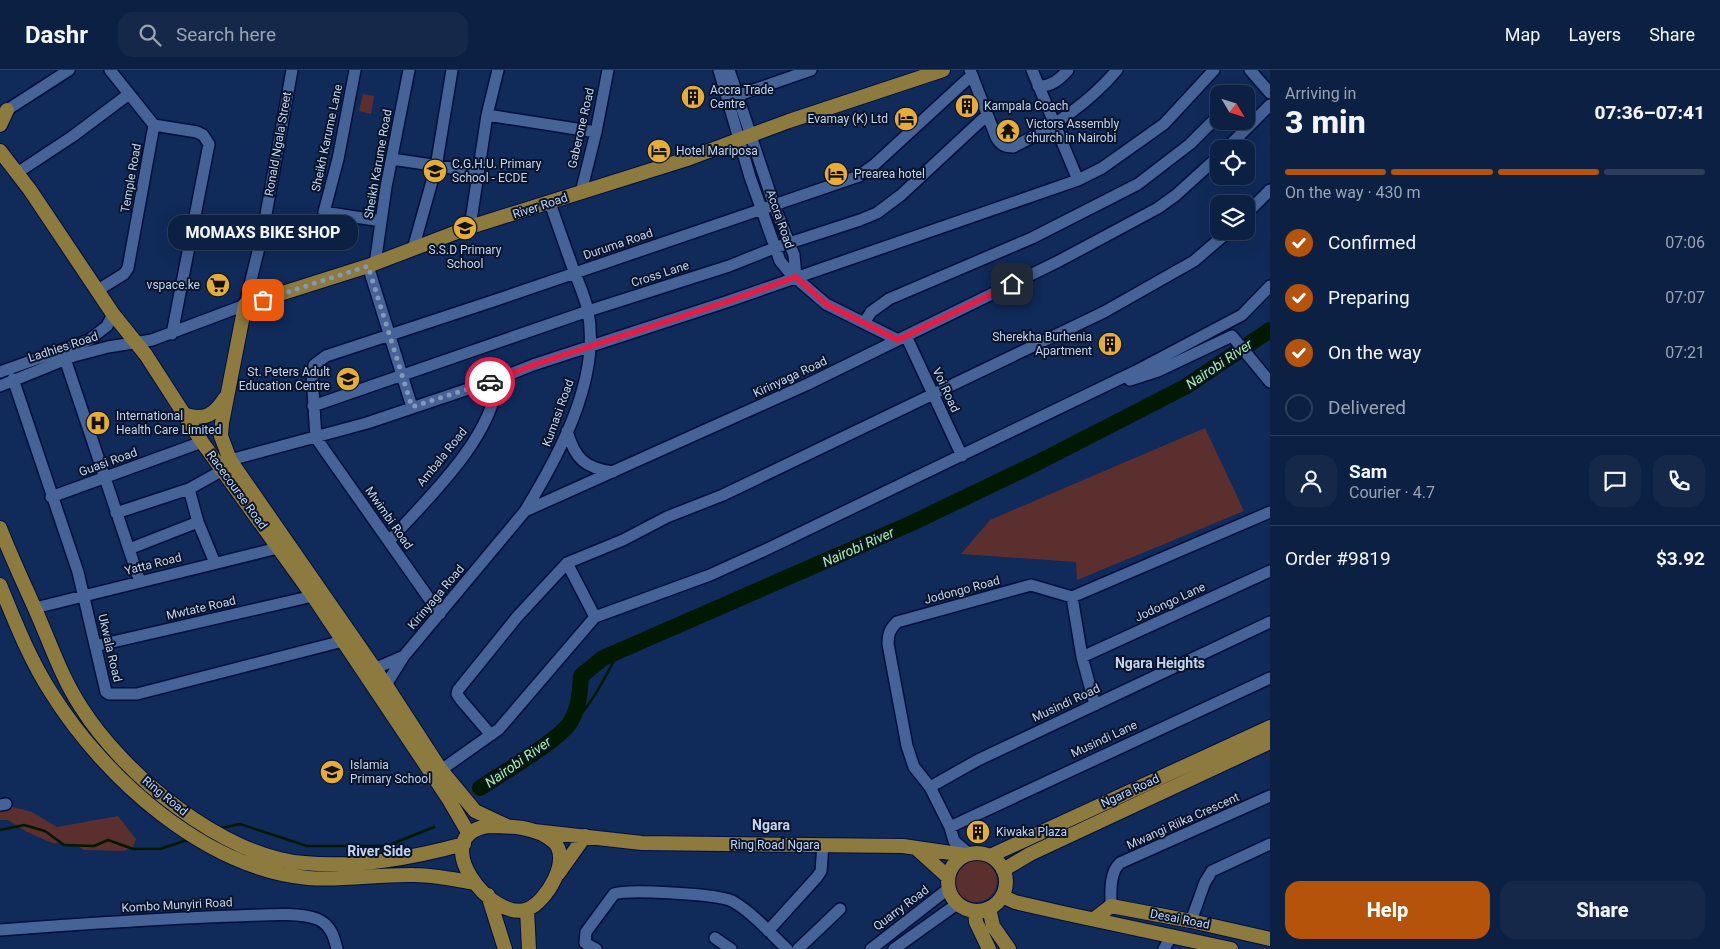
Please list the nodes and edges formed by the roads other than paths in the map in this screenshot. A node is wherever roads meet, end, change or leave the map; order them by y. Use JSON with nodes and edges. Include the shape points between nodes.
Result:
{"nodes":[{"id":1,"x":69,"y":70,"type":"edge"},
{"id":2,"x":110,"y":70,"type":"edge"},
{"id":3,"x":292,"y":70,"type":"edge"},
{"id":4,"x":355,"y":70,"type":"edge"},
{"id":5,"x":409,"y":70,"type":"edge"},
{"id":6,"x":452,"y":70,"type":"edge"},
{"id":7,"x":498,"y":70,"type":"edge"},
{"id":8,"x":608,"y":70,"type":"edge"},
{"id":9,"x":719,"y":70,"type":"edge"},
{"id":10,"x":729,"y":70,"type":"edge"},
{"id":11,"x":811,"y":70,"type":"edge"},
{"id":12,"x":943,"y":70,"type":"edge"},
{"id":13,"x":1032,"y":70,"type":"edge"},
{"id":14,"x":1068,"y":70,"type":"edge"},
{"id":15,"x":1117,"y":70,"type":"edge"},
{"id":16,"x":1214,"y":70,"type":"edge"},
{"id":17,"x":1250,"y":70,"type":"edge"},
{"id":18,"x":971,"y":72,"type":"edge"},
{"id":19,"x":1038,"y":86,"type":"junction"},
{"id":20,"x":129,"y":94,"type":"junction"},
{"id":21,"x":1270,"y":94,"type":"edge"},
{"id":22,"x":736,"y":96,"type":"junction"},
{"id":23,"x":1270,"y":105,"type":"edge"},
{"id":24,"x":3,"y":110,"type":"edge"},
{"id":25,"x":488,"y":115,"type":"junction"},
{"id":26,"x":986,"y":116,"type":"junction"},
{"id":27,"x":1055,"y":121,"type":"junction"},
{"id":28,"x":1210,"y":124,"type":"edge"},
{"id":29,"x":0,"y":125,"type":"edge"},
{"id":30,"x":154,"y":125,"type":"junction"},
{"id":31,"x":596,"y":132,"type":"junction"},
{"id":32,"x":745,"y":139,"type":"junction"},
{"id":33,"x":1235,"y":140,"type":"edge"},
{"id":34,"x":0,"y":151,"type":"edge"},
{"id":35,"x":392,"y":159,"type":"junction"},
{"id":36,"x":1210,"y":164,"type":"edge"},
{"id":37,"x":436,"y":167,"type":"junction"},
{"id":38,"x":478,"y":172,"type":"junction"},
{"id":39,"x":17,"y":173,"type":"junction"},
{"id":40,"x":1078,"y":180,"type":"junction"},
{"id":41,"x":1270,"y":190,"type":"edge"},
{"id":42,"x":581,"y":192,"type":"junction"},
{"id":43,"x":550,"y":203,"type":"junction"},
{"id":44,"x":774,"y":205,"type":"junction"},
{"id":45,"x":1255,"y":205,"type":"edge"},
{"id":46,"x":762,"y":209,"type":"junction"},
{"id":47,"x":381,"y":221,"type":"junction"},
{"id":48,"x":470,"y":227,"type":"junction"},
{"id":49,"x":1218,"y":240,"type":"edge"},
{"id":50,"x":790,"y":244,"type":"junction"},
{"id":51,"x":774,"y":248,"type":"junction"},
{"id":52,"x":414,"y":249,"type":"junction"},
{"id":53,"x":371,"y":265,"type":"junction"},
{"id":54,"x":575,"y":273,"type":"junction"},
{"id":55,"x":796,"y":277,"type":"junction"},
{"id":56,"x":1270,"y":286,"type":"edge"},
{"id":57,"x":98,"y":290,"type":"junction"},
{"id":58,"x":246,"y":305,"type":"junction"},
{"id":59,"x":588,"y":311,"type":"junction"},
{"id":60,"x":113,"y":314,"type":"junction"},
{"id":61,"x":864,"y":323,"type":"junction"},
{"id":62,"x":172,"y":334,"type":"junction"},
{"id":63,"x":390,"y":335,"type":"junction"},
{"id":64,"x":902,"y":338,"type":"junction"},
{"id":65,"x":138,"y":343,"type":"junction"},
{"id":66,"x":589,"y":347,"type":"junction"},
{"id":67,"x":65,"y":359,"type":"junction"},
{"id":68,"x":0,"y":372,"type":"edge"},
{"id":69,"x":403,"y":374,"type":"junction"},
{"id":70,"x":13,"y":379,"type":"junction"},
{"id":71,"x":498,"y":379,"type":"junction"},
{"id":72,"x":1270,"y":382,"type":"edge"},
{"id":73,"x":0,"y":386,"type":"edge"},
{"id":74,"x":1097,"y":389,"type":"junction"},
{"id":75,"x":933,"y":394,"type":"junction"},
{"id":76,"x":227,"y":395,"type":"junction"},
{"id":77,"x":313,"y":406,"type":"junction"},
{"id":78,"x":412,"y":407,"type":"junction"},
{"id":79,"x":186,"y":415,"type":"junction"},
{"id":80,"x":567,"y":431,"type":"junction"},
{"id":81,"x":221,"y":436,"type":"joint"},
{"id":82,"x":316,"y":438,"type":"junction"},
{"id":83,"x":202,"y":442,"type":"junction"},
{"id":84,"x":962,"y":456,"type":"junction"},
{"id":85,"x":226,"y":465,"type":"junction"},
{"id":86,"x":613,"y":472,"type":"junction"},
{"id":87,"x":104,"y":478,"type":"junction"},
{"id":88,"x":189,"y":489,"type":"junction"},
{"id":89,"x":51,"y":497,"type":"junction"},
{"id":90,"x":525,"y":511,"type":"junction"},
{"id":91,"x":1270,"y":512,"type":"edge"},
{"id":92,"x":116,"y":514,"type":"junction"},
{"id":93,"x":198,"y":522,"type":"junction"},
{"id":94,"x":0,"y":528,"type":"edge"},
{"id":95,"x":389,"y":541,"type":"junction"},
{"id":96,"x":278,"y":548,"type":"junction"},
{"id":97,"x":129,"y":549,"type":"junction"},
{"id":98,"x":215,"y":563,"type":"junction"},
{"id":99,"x":567,"y":563,"type":"junction"},
{"id":100,"x":1270,"y":571,"type":"edge"},
{"id":101,"x":140,"y":582,"type":"junction"},
{"id":102,"x":0,"y":586,"type":"edge"},
{"id":103,"x":84,"y":595,"type":"junction"},
{"id":104,"x":313,"y":596,"type":"junction"},
{"id":105,"x":1072,"y":597,"type":"junction"},
{"id":106,"x":35,"y":608,"type":"junction"},
{"id":107,"x":440,"y":614,"type":"junction"},
{"id":108,"x":595,"y":617,"type":"junction"},
{"id":109,"x":1270,"y":622,"type":"edge"},
{"id":110,"x":342,"y":641,"type":"junction"},
{"id":111,"x":96,"y":646,"type":"junction"},
{"id":112,"x":404,"y":656,"type":"junction"},
{"id":113,"x":1082,"y":657,"type":"junction"},
{"id":114,"x":369,"y":671,"type":"junction"},
{"id":115,"x":1270,"y":678,"type":"edge"},
{"id":116,"x":382,"y":690,"type":"junction"},
{"id":117,"x":1095,"y":705,"type":"junction"},
{"id":118,"x":1270,"y":727,"type":"edge"},
{"id":119,"x":491,"y":735,"type":"junction"},
{"id":120,"x":1239,"y":740,"type":"junction"},
{"id":121,"x":1270,"y":742,"type":"edge"},
{"id":122,"x":1246,"y":753,"type":"junction"},
{"id":123,"x":441,"y":770,"type":"junction"},
{"id":124,"x":930,"y":787,"type":"junction"},
{"id":125,"x":1270,"y":796,"type":"edge"},
{"id":126,"x":507,"y":826,"type":"junction"},
{"id":127,"x":950,"y":827,"type":"junction"},
{"id":128,"x":534,"y":831,"type":"junction"},
{"id":129,"x":204,"y":834,"type":"junction"},
{"id":130,"x":585,"y":836,"type":"junction"},
{"id":131,"x":466,"y":839,"type":"junction"},
{"id":132,"x":956,"y":843,"type":"junction"},
{"id":133,"x":1270,"y":844,"type":"edge"},
{"id":134,"x":823,"y":845,"type":"junction"},
{"id":135,"x":916,"y":848,"type":"junction"},
{"id":136,"x":942,"y":852,"type":"junction"},
{"id":137,"x":967,"y":854,"type":"junction"},
{"id":138,"x":990,"y":856,"type":"junction"},
{"id":139,"x":1004,"y":870,"type":"junction"},
{"id":140,"x":557,"y":874,"type":"junction"},
{"id":141,"x":474,"y":883,"type":"junction"},
{"id":142,"x":948,"y":883,"type":"junction"},
{"id":143,"x":488,"y":895,"type":"junction"},
{"id":144,"x":1002,"y":896,"type":"junction"},
{"id":145,"x":957,"y":904,"type":"junction"},
{"id":146,"x":1111,"y":906,"type":"junction"},
{"id":147,"x":840,"y":909,"type":"dead end"},
{"id":148,"x":982,"y":909,"type":"junction"},
{"id":149,"x":527,"y":910,"type":"junction"},
{"id":150,"x":1094,"y":919,"type":"junction"},
{"id":151,"x":1191,"y":921,"type":"junction"},
{"id":152,"x":0,"y":930,"type":"edge"},
{"id":153,"x":768,"y":931,"type":"junction"},
{"id":154,"x":1172,"y":935,"type":"junction"},
{"id":155,"x":715,"y":938,"type":"dead end"},
{"id":156,"x":1270,"y":939,"type":"edge"},
{"id":157,"x":988,"y":948,"type":"edge"},
{"id":158,"x":336,"y":949,"type":"edge"},
{"id":159,"x":505,"y":949,"type":"edge"},
{"id":160,"x":529,"y":949,"type":"edge"},
{"id":161,"x":596,"y":949,"type":"edge"},
{"id":162,"x":731,"y":949,"type":"edge"},
{"id":163,"x":787,"y":949,"type":"edge"},
{"id":164,"x":798,"y":949,"type":"edge"},
{"id":165,"x":871,"y":949,"type":"edge"},
{"id":166,"x":894,"y":949,"type":"edge"},
{"id":167,"x":1009,"y":949,"type":"edge"},
{"id":168,"x":1164,"y":949,"type":"edge"},
{"id":169,"x":1231,"y":949,"type":"edge"}],
"edges":[{"from":1,"to":24,"type":"street"},
{"from":2,"to":20,"type":"street"},
{"from":3,"to":58,"type":"street","name":"Ronald Ngala Street"},
{"from":4,"to":47,"type":"street","name":"Sheikh Karume Lane","via":[[324,212]]},
{"from":5,"to":35,"type":"street","name":"Sheikh Karume Road"},
{"from":6,"to":37,"type":"street"},
{"from":7,"to":25,"type":"street"},
{"from":8,"to":31,"type":"street","name":"Gaberone Road"},
{"from":9,"to":32,"type":"street","name":"Accra Road"},
{"from":10,"to":22,"type":"street","name":"Accra Road"},
{"from":11,"to":22,"type":"street"},
{"from":12,"to":32,"type":"main road","name":"River Road","via":[[789,121]]},
{"from":13,"to":19,"type":"street"},
{"from":14,"to":19,"type":"street","via":[[1055,82]]},
{"from":15,"to":27,"type":"street","via":[[1087,100]]},
{"from":16,"to":40,"type":"street","via":[[1164,124],[1102,168]]},
{"from":17,"to":21,"type":"street"},
{"from":18,"to":26,"type":"street"},
{"from":18,"to":44,"type":"street","name":"Duruma Road","via":[[874,165],[858,176]]},
{"from":19,"to":27,"type":"street"},
{"from":20,"to":30,"type":"street"},
{"from":20,"to":39,"type":"street"},
{"from":22,"to":32,"type":"street","name":"Accra Road"},
{"from":23,"to":33,"type":"street"},
{"from":24,"to":29,"type":"main road"},
{"from":25,"to":31,"type":"street"},
{"from":25,"to":38,"type":"street"},
{"from":26,"to":27,"type":"street","via":[[998,141],[1007,147],[1050,128]]},
{"from":26,"to":50,"type":"street","name":"Cross Lane","via":[[877,213]]},
{"from":27,"to":40,"type":"street"},
{"from":28,"to":61,"type":"street","via":[[1190,144],[1138,184],[1032,238],[889,299],[871,312]]},
{"from":30,"to":57,"type":"street","name":"Temple Road","via":[[128,268]]},
{"from":30,"to":62,"type":"street","via":[[197,132],[208,140]]},
{"from":31,"to":42,"type":"street","name":"Gaberone Road"},
{"from":32,"to":42,"type":"main road","name":"River Road"},
{"from":32,"to":44,"type":"street","name":"Accra Road"},
{"from":32,"to":46,"type":"street","name":"Accra Road"},
{"from":34,"to":39,"type":"main road","name":"Racecourse Road"},
{"from":35,"to":37,"type":"street"},
{"from":35,"to":47,"type":"street","name":"Sheikh Karume Road"},
{"from":36,"to":64,"type":"street","name":"Kirinyaga Road","via":[[1158,208]]},
{"from":37,"to":38,"type":"street"},
{"from":37,"to":52,"type":"street"},
{"from":38,"to":48,"type":"street"},
{"from":39,"to":57,"type":"main road","name":"Racecourse Road"},
{"from":40,"to":55,"type":"street"},
{"from":41,"to":45,"type":"street"},
{"from":42,"to":43,"type":"main road","name":"River Road"},
{"from":43,"to":48,"type":"main road","name":"River Road"},
{"from":43,"to":54,"type":"street","name":"Kumasi Road"},
{"from":44,"to":46,"type":"street","name":"Duruma Road"},
{"from":44,"to":50,"type":"street","name":"Accra Road"},
{"from":46,"to":51,"type":"street","name":"Accra Road"},
{"from":46,"to":54,"type":"street","name":"Duruma Road"},
{"from":47,"to":53,"type":"street","name":"Sheikh Karume Road"},
{"from":48,"to":52,"type":"main road","name":"River Road"},
{"from":49,"to":75,"type":"street","via":[[1194,261],[1120,303]]},
{"from":50,"to":51,"type":"street","name":"Cross Lane"},
{"from":50,"to":55,"type":"street","name":"Accra Road"},
{"from":51,"to":55,"type":"street","name":"Accra Road","via":[[784,267]]},
{"from":51,"to":59,"type":"street","name":"Cross Lane","via":[[729,266]]},
{"from":52,"to":53,"type":"main road","name":"River Road"},
{"from":53,"to":58,"type":"main road","name":"River Road"},
{"from":53,"to":63,"type":"street","name":"Sheikh Karume Road"},
{"from":54,"to":59,"type":"street","name":"Kumasi Road"},
{"from":54,"to":63,"type":"street","name":"Duruma Road"},
{"from":55,"to":61,"type":"street","via":[[826,304]]},
{"from":55,"to":66,"type":"street"},
{"from":56,"to":74,"type":"street","via":[[1242,315]]},
{"from":57,"to":60,"type":"main road","name":"Racecourse Road"},
{"from":58,"to":62,"type":"street","name":"River Road"},
{"from":58,"to":76,"type":"main road","name":"Ronald Ngala Street"},
{"from":59,"to":66,"type":"street","name":"Kumasi Road"},
{"from":59,"to":69,"type":"street","name":"Cross Lane"},
{"from":60,"to":65,"type":"main road","name":"Racecourse Road"},
{"from":60,"to":68,"type":"street","name":"Ladhies Road","via":[[107,326],[89,340]]},
{"from":61,"to":64,"type":"street"},
{"from":62,"to":65,"type":"street","name":"River Road"},
{"from":63,"to":69,"type":"street","name":"Sheikh Karume Road"},
{"from":63,"to":77,"type":"street","name":"Duruma Road","via":[[317,361],[312,374]]},
{"from":64,"to":75,"type":"street","name":"Voi Road"},
{"from":64,"to":86,"type":"street","name":"Kirinyaga Road"},
{"from":65,"to":67,"type":"street","name":"Ladhies Road","via":[[108,347]]},
{"from":65,"to":79,"type":"main road","name":"Racecourse Road"},
{"from":66,"to":71,"type":"street"},
{"from":66,"to":80,"type":"street","name":"Kumasi Road","via":[[585,380]]},
{"from":67,"to":70,"type":"street","name":"Ladhies Road"},
{"from":67,"to":87,"type":"street"},
{"from":69,"to":77,"type":"street","name":"Cross Lane"},
{"from":69,"to":78,"type":"street","name":"Sheikh Karume Road"},
{"from":70,"to":73,"type":"street","name":"Ladhies Road"},
{"from":70,"to":89,"type":"street","name":"Ukwala Road"},
{"from":71,"to":78,"type":"street"},
{"from":71,"to":95,"type":"street","name":"Ambala Road","via":[[496,397],[479,434]]},
{"from":72,"to":74,"type":"street","via":[[1232,336],[1158,371]]},
{"from":74,"to":84,"type":"street"},
{"from":75,"to":84,"type":"street","name":"Voi Road"},
{"from":75,"to":99,"type":"street","via":[[723,495]]},
{"from":76,"to":79,"type":"main road","name":"Ronald Ngala Street","via":[[212,414],[197,418]]},
{"from":76,"to":81,"type":"main road","name":"Ronald Ngala Street"},
{"from":77,"to":82,"type":"street","name":"Duruma Road"},
{"from":78,"to":82,"type":"street"},
{"from":79,"to":83,"type":"main road","name":"Racecourse Road"},
{"from":80,"to":86,"type":"street","via":[[577,456],[593,468]]},
{"from":80,"to":90,"type":"street","name":"Kumasi Road"},
{"from":81,"to":85,"type":"main road","name":"Racecourse Road"},
{"from":82,"to":85,"type":"street"},
{"from":82,"to":95,"type":"street","name":"Mwimbi Road"},
{"from":83,"to":85,"type":"main road","name":"Racecourse Road"},
{"from":83,"to":87,"type":"street","name":"Guasi Road"},
{"from":84,"to":108,"type":"street","via":[[710,575]]},
{"from":85,"to":88,"type":"street"},
{"from":85,"to":96,"type":"main road","name":"Racecourse Road"},
{"from":85,"to":114,"type":"main road","name":"Racecourse Road"},
{"from":86,"to":90,"type":"street","name":"Kirinyaga Road"},
{"from":87,"to":89,"type":"street","name":"Guasi Road"},
{"from":87,"to":92,"type":"street"},
{"from":88,"to":92,"type":"street"},
{"from":88,"to":93,"type":"street"},
{"from":89,"to":103,"type":"street","name":"Ukwala Road"},
{"from":90,"to":107,"type":"street","name":"Kirinyaga Road"},
{"from":91,"to":105,"type":"street"},
{"from":92,"to":97,"type":"street"},
{"from":93,"to":97,"type":"street"},
{"from":93,"to":98,"type":"street"},
{"from":94,"to":106,"type":"main road","name":"Ring Road"},
{"from":95,"to":107,"type":"street","name":"Mwimbi Road"},
{"from":96,"to":98,"type":"street","name":"Yatta Road"},
{"from":96,"to":104,"type":"main road","name":"Racecourse Road"},
{"from":97,"to":101,"type":"street"},
{"from":98,"to":101,"type":"street","name":"Yatta Road"},
{"from":99,"to":108,"type":"street"},
{"from":99,"to":119,"type":"street","via":[[517,617],[458,690],[461,700]]},
{"from":100,"to":113,"type":"street","name":"Jodongo Lane"},
{"from":101,"to":103,"type":"street","name":"Yatta Road"},
{"from":102,"to":129,"type":"main road","name":"Ring Road","via":[[32,658],[71,723],[100,759],[164,814]]},
{"from":103,"to":106,"type":"street","name":"Yatta Road"},
{"from":103,"to":111,"type":"street","name":"Ukwala Road"},
{"from":104,"to":110,"type":"main road","name":"Racecourse Road"},
{"from":104,"to":111,"type":"street","name":"Mwtate Road"},
{"from":105,"to":113,"type":"street"},
{"from":105,"to":124,"type":"street","name":"Jodongo Road","via":[[1031,585],[897,622],[891,628],[888,644],[907,746],[914,767]]},
{"from":106,"to":129,"type":"main road","name":"Ring Road","via":[[66,682],[106,742]]},
{"from":107,"to":112,"type":"street","name":"Kirinyaga Road"},
{"from":108,"to":119,"type":"street"},
{"from":109,"to":117,"type":"street","name":"Musindi Road"},
{"from":110,"to":111,"type":"street","name":"Ukwala Road","via":[[137,694],[112,695],[106,692]]},
{"from":110,"to":114,"type":"main road","name":"Racecourse Road"},
{"from":112,"to":114,"type":"street"},
{"from":112,"to":116,"type":"street","name":"Kirinyaga Road"},
{"from":113,"to":117,"type":"street"},
{"from":114,"to":116,"type":"main road","name":"Racecourse Road"},
{"from":115,"to":127,"type":"street","name":"Musindi Lane"},
{"from":116,"to":123,"type":"main road","name":"Racecourse Road"},
{"from":116,"to":131,"type":"main road","name":"Racecourse Road","via":[[448,798]]},
{"from":117,"to":124,"type":"street","name":"Musindi Road","via":[[978,760]]},
{"from":118,"to":120,"type":"main road","name":"Ngara Road"},
{"from":119,"to":123,"type":"street"},
{"from":120,"to":122,"type":"main road"},
{"from":120,"to":138,"type":"main road","name":"Ngara Road"},
{"from":121,"to":122,"type":"main road","name":"Ngara Road"},
{"from":122,"to":139,"type":"main road","name":"Ngara Road","via":[[1030,854]]},
{"from":123,"to":126,"type":"main road","name":"Racecourse Road","via":[[475,811]]},
{"from":124,"to":127,"type":"street","name":"Jodongo Road"},
{"from":125,"to":146,"type":"street","name":"Mwangi Riika Crescent","via":[[1120,863],[1110,889]]},
{"from":126,"to":128,"type":"main road"},
{"from":126,"to":131,"type":"main road","via":[[476,828]]},
{"from":127,"to":132,"type":"street","name":"Jodongo Road"},
{"from":128,"to":130,"type":"main road","name":"Ring Road Ngara"},
{"from":128,"to":140,"type":"main road","via":[[554,842],[558,850]]},
{"from":129,"to":131,"type":"main road","name":"Ring Road","via":[[303,863],[341,865],[420,855]]},
{"from":129,"to":141,"type":"main road","name":"Ring Road","via":[[233,858],[307,878],[412,875]]},
{"from":130,"to":134,"type":"main road","name":"Ring Road Ngara","via":[[642,843]]},
{"from":130,"to":140,"type":"main road"},
{"from":131,"to":141,"type":"main road","via":[[462,853],[464,868]]},
{"from":132,"to":136,"type":"street"},
{"from":132,"to":137,"type":"street","name":"Jodongo Road"},
{"from":133,"to":151,"type":"street","via":[[1212,871]]},
{"from":134,"to":135,"type":"main road","name":"Ring Road Ngara"},
{"from":134,"to":153,"type":"street","via":[[821,871]]},
{"from":135,"to":136,"type":"main road","name":"Ring Road Ngara"},
{"from":135,"to":142,"type":"main road"},
{"from":136,"to":137,"type":"main road","name":"Ring Road Ngara"},
{"from":137,"to":138,"type":"main road"},
{"from":137,"to":142,"type":"main road","via":[[957,860]]},
{"from":138,"to":139,"type":"main road"},
{"from":139,"to":144,"type":"main road","via":[[1006,882]]},
{"from":140,"to":149,"type":"main road","via":[[538,902]]},
{"from":141,"to":143,"type":"main road"},
{"from":142,"to":145,"type":"main road"},
{"from":142,"to":165,"type":"street","name":"Quarry Road"},
{"from":143,"to":149,"type":"main road","via":[[513,910]]},
{"from":143,"to":159,"type":"main road"},
{"from":144,"to":148,"type":"main road"},
{"from":144,"to":150,"type":"main road","name":"Desai Road","via":[[1015,902]]},
{"from":145,"to":148,"type":"main road"},
{"from":145,"to":166,"type":"street"},
{"from":146,"to":150,"type":"main road"},
{"from":146,"to":151,"type":"main road","name":"Desai Road"},
{"from":147,"to":164,"type":"street"},
{"from":148,"to":157,"type":"main road","via":[[976,922]]},
{"from":148,"to":167,"type":"main road"},
{"from":149,"to":160,"type":"main road"},
{"from":150,"to":154,"type":"main road","name":"Desai Road"},
{"from":151,"to":156,"type":"main road","name":"Desai Road"},
{"from":152,"to":158,"type":"street","name":"Kombo Munyiri Road","via":[[279,915],[315,918],[323,922],[331,930]]},
{"from":153,"to":161,"type":"street","via":[[736,904],[725,899],[618,893],[586,932],[585,943]]},
{"from":153,"to":163,"type":"street"},
{"from":154,"to":168,"type":"street"},
{"from":154,"to":169,"type":"main road","name":"Desai Road"},
{"from":155,"to":162,"type":"street"}]}
